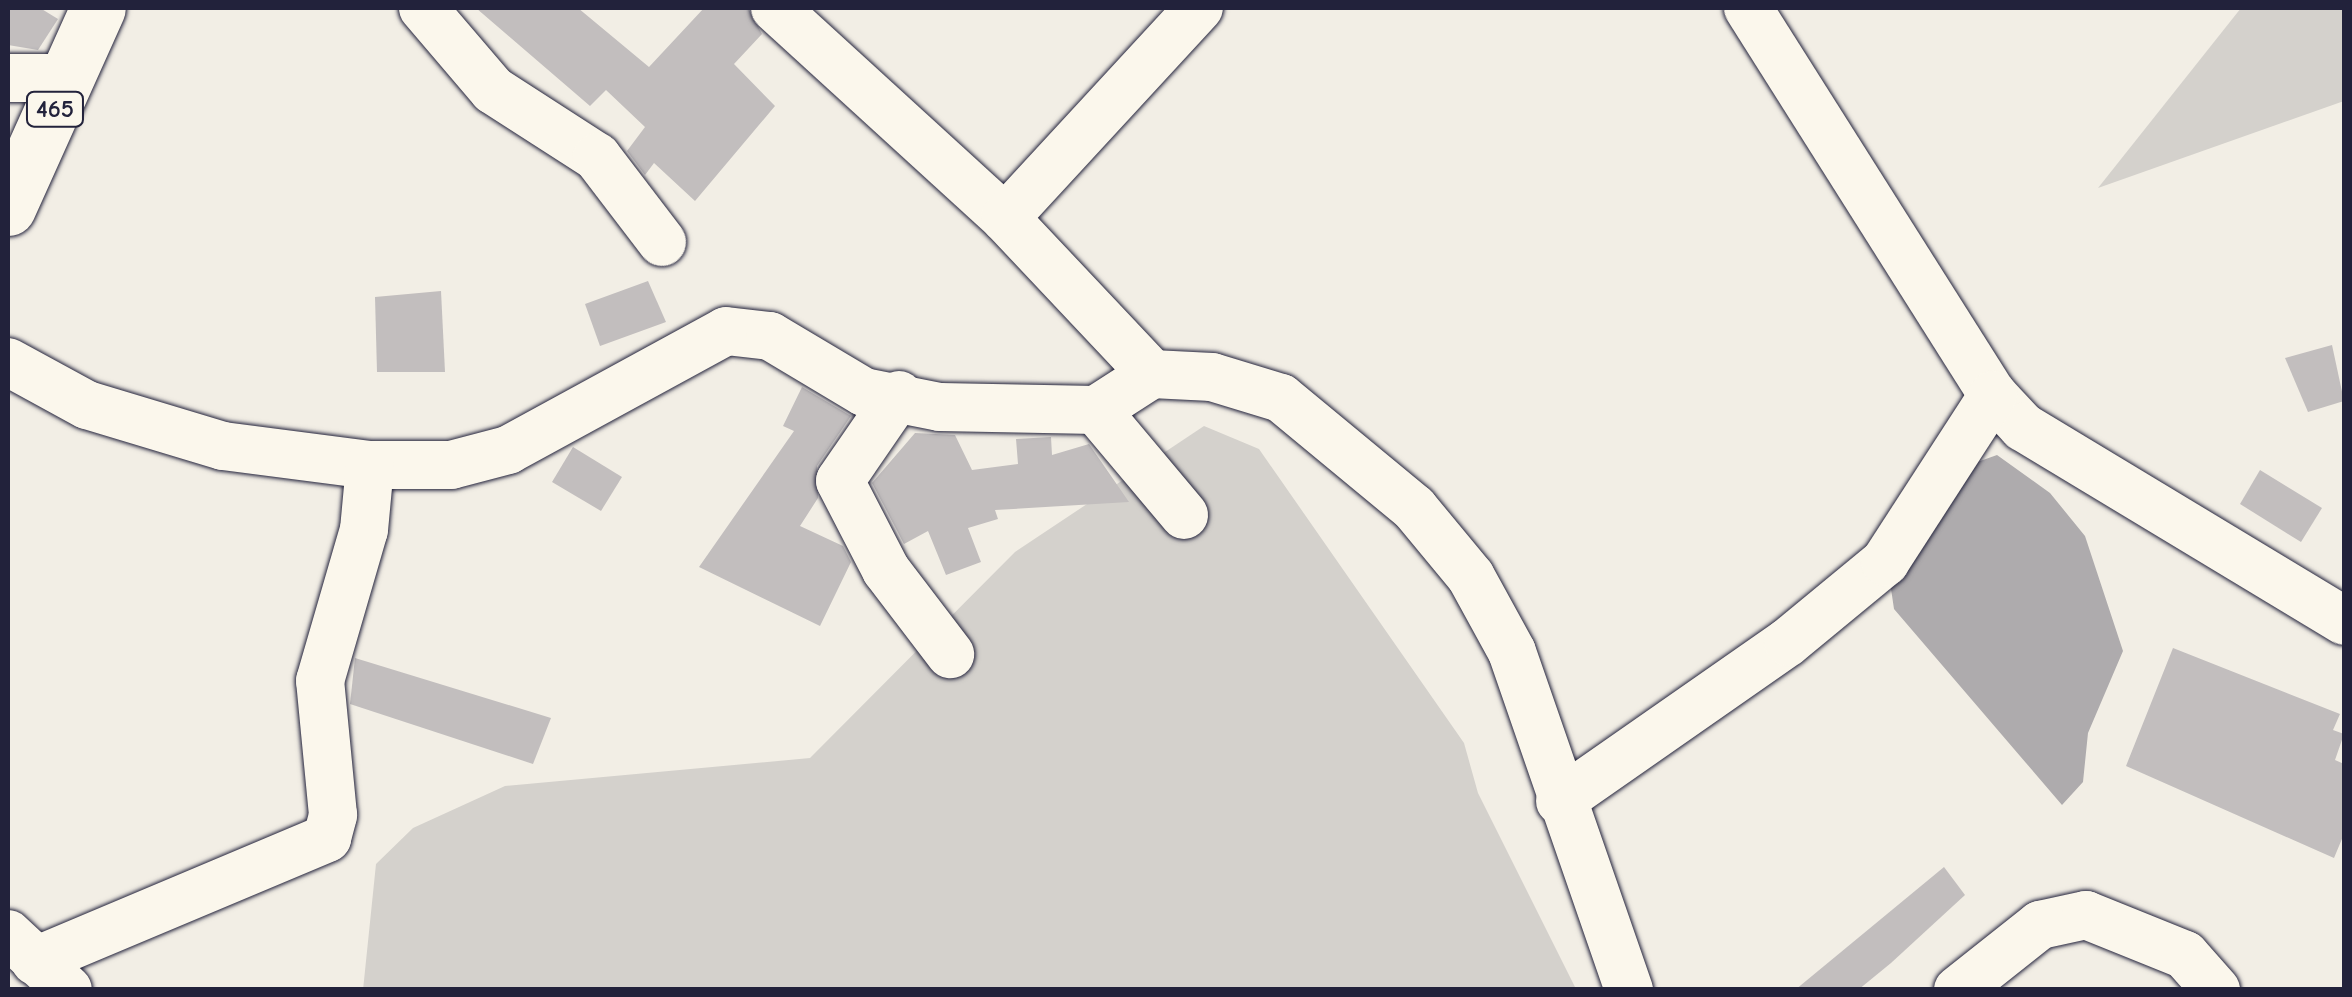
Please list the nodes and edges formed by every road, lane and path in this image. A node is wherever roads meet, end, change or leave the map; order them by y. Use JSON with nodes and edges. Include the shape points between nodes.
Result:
{"nodes":[{"id":1,"x":98,"y":8,"type":"edge"},
{"id":2,"x":423,"y":8,"type":"edge"},
{"id":3,"x":775,"y":8,"type":"edge"},
{"id":4,"x":1199,"y":8,"type":"edge"},
{"id":5,"x":1748,"y":8,"type":"edge"},
{"id":6,"x":8,"y":78,"type":"edge"},
{"id":7,"x":68,"y":78,"type":"junction"},
{"id":8,"x":8,"y":208,"type":"edge"},
{"id":9,"x":1005,"y":218,"type":"junction"},
{"id":10,"x":662,"y":242,"type":"dead end"},
{"id":11,"x":8,"y":362,"type":"edge"},
{"id":12,"x":1152,"y":374,"type":"junction"},
{"id":13,"x":899,"y":394,"type":"junction"},
{"id":14,"x":1992,"y":395,"type":"junction"},
{"id":15,"x":1096,"y":410,"type":"junction"},
{"id":16,"x":370,"y":465,"type":"junction"},
{"id":17,"x":1184,"y":515,"type":"dead end"},
{"id":18,"x":2344,"y":621,"type":"edge"},
{"id":19,"x":950,"y":654,"type":"dead end"},
{"id":20,"x":1560,"y":801,"type":"junction"},
{"id":21,"x":37,"y":962,"type":"edge"},
{"id":22,"x":1629,"y":990,"type":"edge"},
{"id":23,"x":1958,"y":990,"type":"edge"},
{"id":24,"x":2216,"y":990,"type":"edge"}],
"edges":[{"from":1,"to":7,"type":"highway","number":"465"},
{"from":2,"to":10,"type":"street","via":[[493,90],[596,157]]},
{"from":3,"to":9,"type":"street"},
{"from":4,"to":9,"type":"street"},
{"from":5,"to":14,"type":"street"},
{"from":6,"to":7,"type":"street"},
{"from":7,"to":8,"type":"highway","number":"465"},
{"from":9,"to":12,"type":"street"},
{"from":11,"to":16,"type":"street","via":[[87,405],[189,436],[305,462]]},
{"from":12,"to":15,"type":"street"},
{"from":12,"to":20,"type":"street","via":[[1212,376],[1280,398],[1414,508],[1471,577],[1512,652]]},
{"from":13,"to":15,"type":"street","via":[[984,411]]},
{"from":13,"to":16,"type":"street","via":[[864,392],[770,336],[726,331],[508,450],[451,465]]},
{"from":13,"to":19,"type":"street","via":[[840,480],[886,570]]},
{"from":14,"to":18,"type":"street","via":[[2023,427]]},
{"from":14,"to":20,"type":"street","via":[[1885,562],[1788,642]]},
{"from":15,"to":17,"type":"street"},
{"from":16,"to":21,"type":"street","via":[[364,530],[320,680],[327,838],[312,852]]},
{"from":20,"to":22,"type":"street"},
{"from":23,"to":24,"type":"street","via":[[2040,925],[2086,915],[2185,955]]}]}
